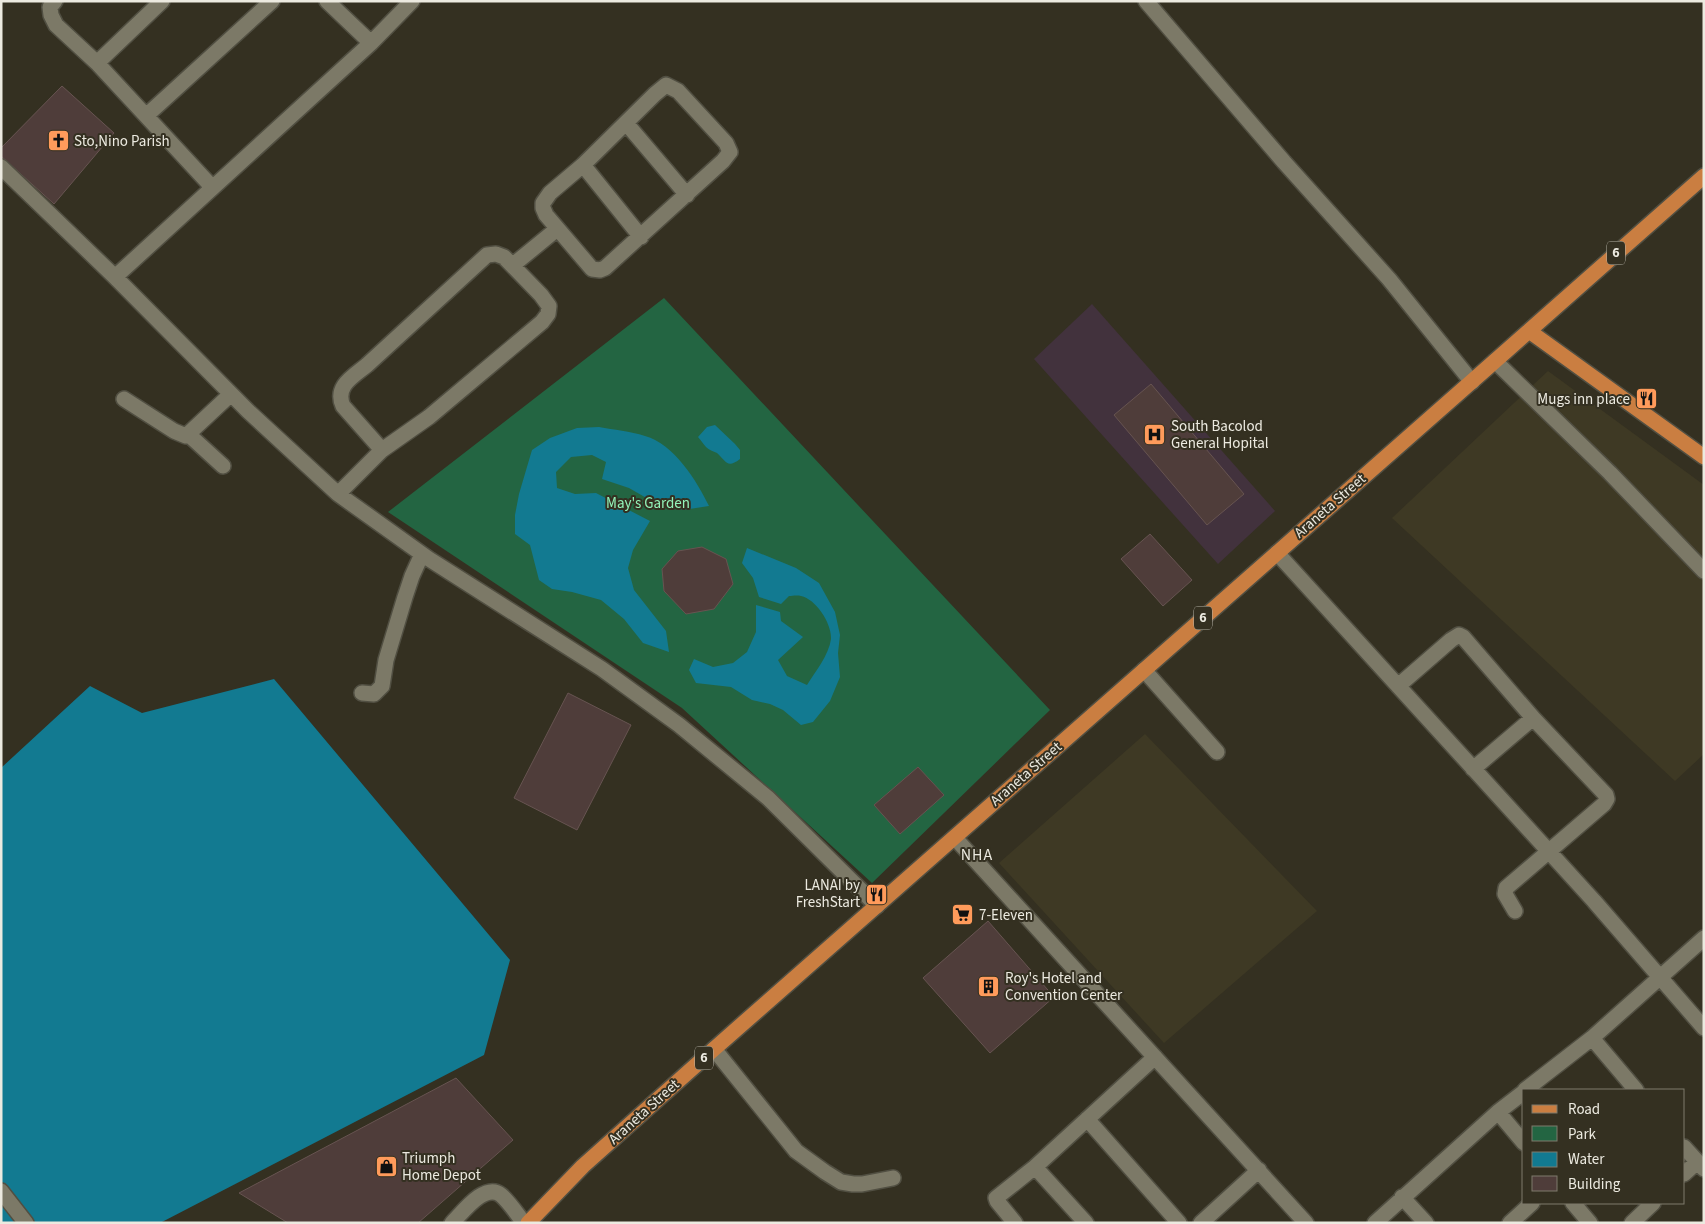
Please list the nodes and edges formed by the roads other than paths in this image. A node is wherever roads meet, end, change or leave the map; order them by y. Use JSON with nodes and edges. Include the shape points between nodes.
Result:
{"nodes":[{"id":1,"x":54,"y":1,"type":"edge"},
{"id":2,"x":162,"y":1,"type":"edge"},
{"id":3,"x":272,"y":1,"type":"edge"},
{"id":4,"x":327,"y":1,"type":"edge"},
{"id":5,"x":412,"y":1,"type":"edge"},
{"id":6,"x":1146,"y":1,"type":"edge"},
{"id":7,"x":370,"y":43,"type":"junction"},
{"id":8,"x":97,"y":63,"type":"junction"},
{"id":9,"x":147,"y":115,"type":"junction"},
{"id":10,"x":626,"y":123,"type":"junction"},
{"id":11,"x":583,"y":165,"type":"junction"},
{"id":12,"x":1,"y":166,"type":"edge"},
{"id":13,"x":1704,"y":176,"type":"edge"},
{"id":14,"x":212,"y":187,"type":"junction"},
{"id":15,"x":687,"y":195,"type":"junction"},
{"id":16,"x":557,"y":228,"type":"junction"},
{"id":17,"x":641,"y":236,"type":"junction"},
{"id":18,"x":513,"y":265,"type":"junction"},
{"id":19,"x":115,"y":277,"type":"junction"},
{"id":20,"x":1529,"y":331,"type":"junction"},
{"id":21,"x":1495,"y":362,"type":"junction"},
{"id":22,"x":1472,"y":382,"type":"junction"},
{"id":23,"x":231,"y":394,"type":"junction"},
{"id":24,"x":124,"y":398,"type":"dead end"},
{"id":25,"x":188,"y":434,"type":"junction"},
{"id":26,"x":382,"y":450,"type":"junction"},
{"id":27,"x":1704,"y":457,"type":"edge"},
{"id":28,"x":223,"y":466,"type":"dead end"},
{"id":29,"x":338,"y":494,"type":"junction"},
{"id":30,"x":1277,"y":553,"type":"junction"},
{"id":31,"x":422,"y":554,"type":"junction"},
{"id":32,"x":1704,"y":571,"type":"edge"},
{"id":33,"x":1144,"y":670,"type":"junction"},
{"id":34,"x":1398,"y":686,"type":"junction"},
{"id":35,"x":362,"y":692,"type":"dead end"},
{"id":36,"x":1533,"y":718,"type":"junction"},
{"id":37,"x":1217,"y":752,"type":"dead end"},
{"id":38,"x":1473,"y":769,"type":"junction"},
{"id":39,"x":955,"y":838,"type":"junction"},
{"id":40,"x":1549,"y":851,"type":"junction"},
{"id":41,"x":877,"y":906,"type":"junction"},
{"id":42,"x":1515,"y":911,"type":"dead end"},
{"id":43,"x":1704,"y":938,"type":"edge"},
{"id":44,"x":1658,"y":978,"type":"junction"},
{"id":45,"x":1704,"y":1028,"type":"edge"},
{"id":46,"x":1592,"y":1038,"type":"junction"},
{"id":47,"x":714,"y":1049,"type":"junction"},
{"id":48,"x":1155,"y":1057,"type":"junction"},
{"id":49,"x":1528,"y":1089,"type":"edge"},
{"id":50,"x":1635,"y":1089,"type":"edge"},
{"id":51,"x":1522,"y":1093,"type":"edge"},
{"id":52,"x":1498,"y":1112,"type":"junction"},
{"id":53,"x":1088,"y":1119,"type":"junction"},
{"id":54,"x":1522,"y":1141,"type":"edge"},
{"id":55,"x":1685,"y":1148,"type":"edge"},
{"id":56,"x":1700,"y":1165,"type":"edge"},
{"id":57,"x":1035,"y":1167,"type":"junction"},
{"id":58,"x":1259,"y":1170,"type":"junction"},
{"id":59,"x":1685,"y":1173,"type":"edge"},
{"id":60,"x":893,"y":1178,"type":"dead end"},
{"id":61,"x":1,"y":1191,"type":"edge"},
{"id":62,"x":1402,"y":1197,"type":"junction"},
{"id":63,"x":1531,"y":1204,"type":"edge"},
{"id":64,"x":1574,"y":1204,"type":"edge"},
{"id":65,"x":1652,"y":1204,"type":"edge"},
{"id":66,"x":532,"y":1221,"type":"edge"},
{"id":67,"x":26,"y":1223,"type":"edge"},
{"id":68,"x":452,"y":1223,"type":"edge"},
{"id":69,"x":1015,"y":1223,"type":"edge"},
{"id":70,"x":1086,"y":1223,"type":"edge"},
{"id":71,"x":1179,"y":1223,"type":"edge"},
{"id":72,"x":1201,"y":1223,"type":"edge"},
{"id":73,"x":1306,"y":1223,"type":"edge"},
{"id":74,"x":1375,"y":1223,"type":"edge"},
{"id":75,"x":1426,"y":1223,"type":"edge"},
{"id":76,"x":1510,"y":1223,"type":"edge"},
{"id":77,"x":1590,"y":1223,"type":"edge"},
{"id":78,"x":1632,"y":1223,"type":"edge"}],
"edges":[{"from":1,"to":8,"type":"street","via":[[50,15],[56,25]]},
{"from":2,"to":8,"type":"street"},
{"from":3,"to":9,"type":"street"},
{"from":4,"to":7,"type":"street"},
{"from":5,"to":7,"type":"street"},
{"from":6,"to":22,"type":"street","via":[[1389,279]]},
{"from":7,"to":14,"type":"street"},
{"from":8,"to":9,"type":"street"},
{"from":9,"to":14,"type":"street"},
{"from":10,"to":11,"type":"street"},
{"from":10,"to":15,"type":"street"},
{"from":10,"to":15,"type":"street","via":[[666,85],[678,91],[726,143],[730,152],[728,156]]},
{"from":11,"to":16,"type":"street","via":[[543,203],[546,215]]},
{"from":11,"to":17,"type":"street"},
{"from":12,"to":19,"type":"street"},
{"from":13,"to":20,"type":"main road","number":"6"},
{"from":14,"to":19,"type":"street"},
{"from":15,"to":17,"type":"street"},
{"from":16,"to":17,"type":"street","via":[[588,266],[596,270],[605,268]]},
{"from":16,"to":18,"type":"street"},
{"from":18,"to":26,"type":"street","via":[[549,306],[548,314],[429,417]]},
{"from":18,"to":26,"type":"street","via":[[504,257],[487,255],[346,382],[339,399]]},
{"from":19,"to":23,"type":"street"},
{"from":20,"to":21,"type":"main road","name":"Araneta Street","number":"6"},
{"from":20,"to":27,"type":"main road"},
{"from":21,"to":22,"type":"main road","name":"Araneta Street","number":"6"},
{"from":21,"to":32,"type":"street","via":[[1610,473]]},
{"from":22,"to":30,"type":"main road","name":"Araneta Street","number":"6"},
{"from":23,"to":25,"type":"street"},
{"from":23,"to":29,"type":"street"},
{"from":24,"to":25,"type":"street","via":[[174,431],[183,436]]},
{"from":25,"to":28,"type":"street"},
{"from":26,"to":29,"type":"street"},
{"from":29,"to":31,"type":"street"},
{"from":30,"to":33,"type":"main road","name":"Araneta Street","number":"6"},
{"from":30,"to":34,"type":"street"},
{"from":31,"to":35,"type":"street","via":[[405,597],[386,660],[382,686],[374,694]]},
{"from":31,"to":41,"type":"street","via":[[602,669],[678,725],[768,798]]},
{"from":33,"to":37,"type":"street"},
{"from":33,"to":39,"type":"main road","name":"Araneta Street","number":"6"},
{"from":34,"to":36,"type":"street","via":[[1459,636]]},
{"from":34,"to":38,"type":"street"},
{"from":36,"to":38,"type":"street"},
{"from":36,"to":40,"type":"street","via":[[1608,799]]},
{"from":38,"to":40,"type":"street"},
{"from":39,"to":41,"type":"main road","name":"Araneta Street","number":"6"},
{"from":39,"to":48,"type":"street"},
{"from":40,"to":42,"type":"street","via":[[1506,888],[1505,894]]},
{"from":40,"to":44,"type":"street"},
{"from":41,"to":47,"type":"main road","name":"Araneta Street","number":"6"},
{"from":43,"to":44,"type":"street"},
{"from":44,"to":45,"type":"street"},
{"from":44,"to":46,"type":"street"},
{"from":46,"to":49,"type":"street"},
{"from":46,"to":50,"type":"street"},
{"from":47,"to":60,"type":"street","via":[[796,1151],[825,1172],[841,1182],[853,1184]]},
{"from":47,"to":66,"type":"main road","name":"Araneta Street","number":"6","via":[[583,1166]]},
{"from":48,"to":53,"type":"street"},
{"from":48,"to":58,"type":"street"},
{"from":51,"to":52,"type":"street"},
{"from":52,"to":54,"type":"street"},
{"from":52,"to":62,"type":"street"},
{"from":53,"to":57,"type":"street"},
{"from":53,"to":71,"type":"street"},
{"from":55,"to":56,"type":"street"},
{"from":56,"to":59,"type":"street"},
{"from":57,"to":69,"type":"street","via":[[996,1200]]},
{"from":57,"to":70,"type":"street"},
{"from":58,"to":72,"type":"street"},
{"from":58,"to":73,"type":"street"},
{"from":61,"to":67,"type":"street"},
{"from":62,"to":74,"type":"street"},
{"from":62,"to":75,"type":"street"},
{"from":63,"to":76,"type":"street"},
{"from":64,"to":77,"type":"street"},
{"from":65,"to":78,"type":"street"},
{"from":66,"to":68,"type":"street","via":[[500,1194],[491,1191],[482,1193]]}]}
